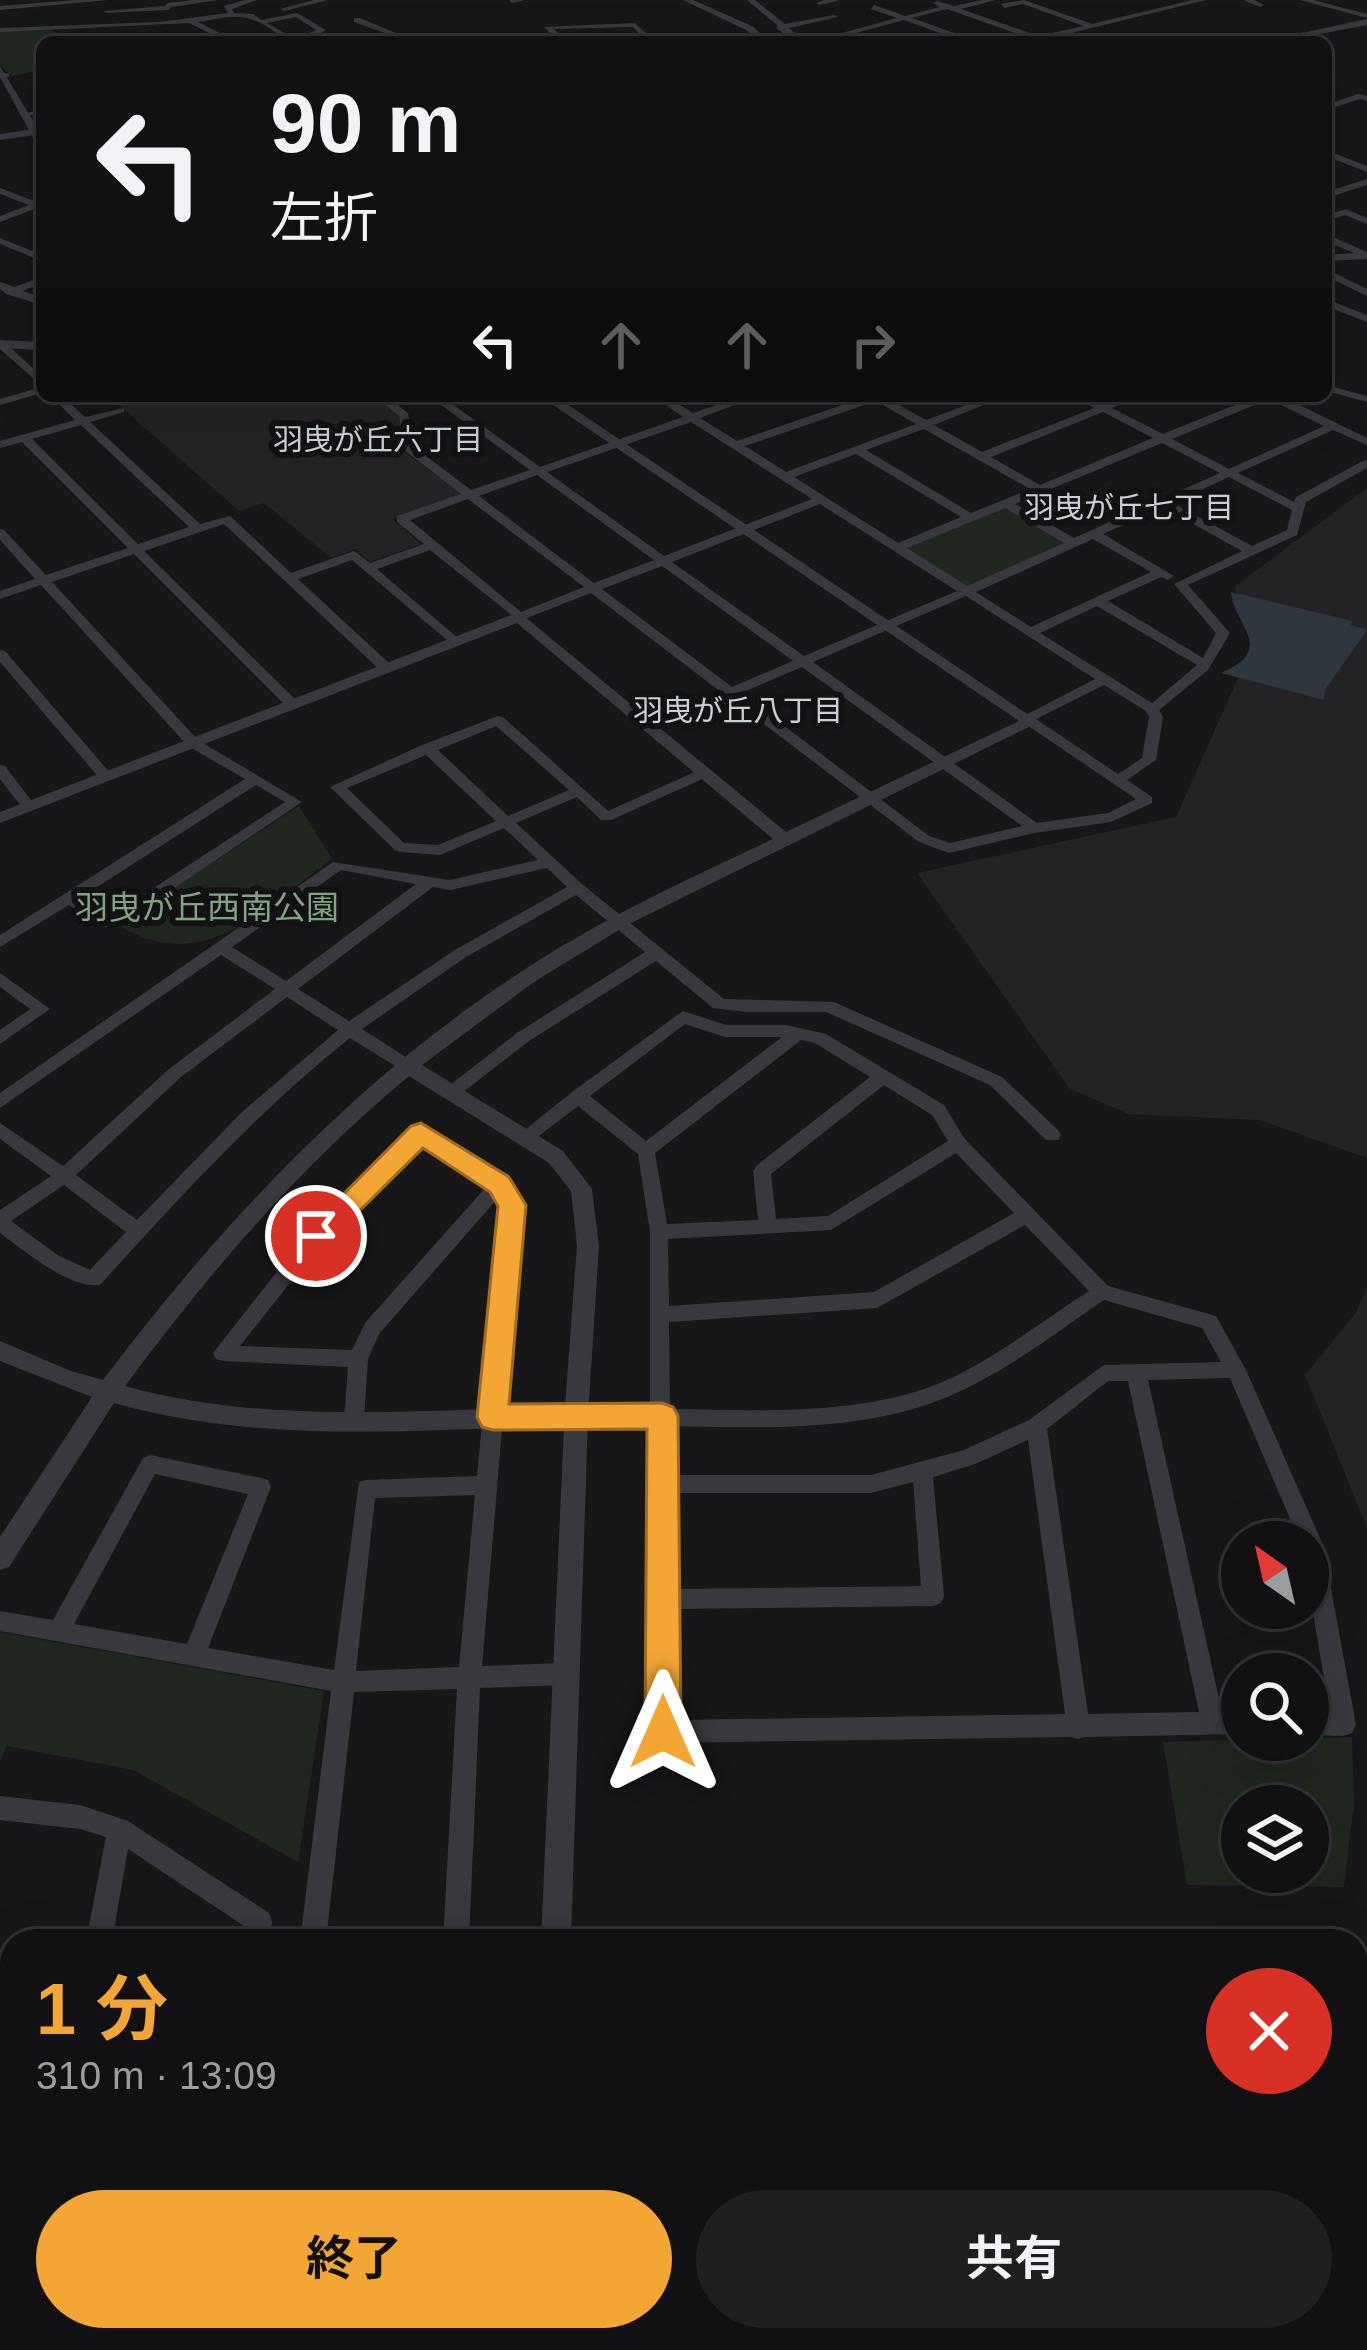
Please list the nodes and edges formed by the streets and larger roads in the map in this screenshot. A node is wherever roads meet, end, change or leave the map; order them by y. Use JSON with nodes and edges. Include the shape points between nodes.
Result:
{"nodes":[{"id":1,"x":104,"y":0,"type":"edge"},
{"id":2,"x":214,"y":0,"type":"edge"},
{"id":3,"x":253,"y":0,"type":"edge"},
{"id":4,"x":323,"y":0,"type":"edge"},
{"id":5,"x":521,"y":0,"type":"edge"},
{"id":6,"x":687,"y":0,"type":"edge"},
{"id":7,"x":751,"y":0,"type":"edge"},
{"id":8,"x":836,"y":0,"type":"edge"},
{"id":9,"x":960,"y":0,"type":"edge"},
{"id":10,"x":992,"y":0,"type":"edge"},
{"id":11,"x":1202,"y":0,"type":"edge"},
{"id":12,"x":1246,"y":0,"type":"edge"},
{"id":13,"x":1304,"y":0,"type":"edge"},
{"id":14,"x":512,"y":1,"type":"edge"},
{"id":15,"x":82,"y":2,"type":"edge"},
{"id":16,"x":239,"y":2,"type":"edge"},
{"id":17,"x":820,"y":3,"type":"dead end"},
{"id":18,"x":168,"y":4,"type":"edge"},
{"id":19,"x":27,"y":5,"type":"junction"},
{"id":20,"x":942,"y":5,"type":"edge"},
{"id":21,"x":1260,"y":5,"type":"dead end"},
{"id":22,"x":1004,"y":6,"type":"dead end"},
{"id":23,"x":874,"y":7,"type":"dead end"},
{"id":24,"x":0,"y":8,"type":"edge"},
{"id":25,"x":107,"y":11,"type":"dead end"},
{"id":26,"x":234,"y":15,"type":"junction"},
{"id":27,"x":250,"y":16,"type":"junction"},
{"id":28,"x":903,"y":19,"type":"junction"},
{"id":29,"x":1367,"y":19,"type":"edge"},
{"id":30,"x":357,"y":20,"type":"dead end"},
{"id":31,"x":191,"y":21,"type":"junction"},
{"id":32,"x":260,"y":22,"type":"junction"},
{"id":33,"x":165,"y":24,"type":"junction"},
{"id":34,"x":132,"y":25,"type":"junction"},
{"id":35,"x":780,"y":27,"type":"junction"},
{"id":36,"x":1094,"y":27,"type":"junction"},
{"id":37,"x":55,"y":28,"type":"junction"},
{"id":38,"x":594,"y":28,"type":"junction"},
{"id":39,"x":0,"y":30,"type":"edge"},
{"id":40,"x":837,"y":31,"type":"edge"},
{"id":41,"x":148,"y":34,"type":"dead end"},
{"id":42,"x":951,"y":35,"type":"dead end"},
{"id":43,"x":68,"y":36,"type":"edge"},
{"id":44,"x":222,"y":36,"type":"edge"},
{"id":45,"x":285,"y":36,"type":"edge"},
{"id":46,"x":309,"y":36,"type":"edge"},
{"id":47,"x":390,"y":36,"type":"edge"},
{"id":48,"x":557,"y":36,"type":"edge"},
{"id":49,"x":600,"y":36,"type":"edge"},
{"id":50,"x":645,"y":36,"type":"edge"},
{"id":51,"x":759,"y":36,"type":"edge"},
{"id":52,"x":793,"y":36,"type":"edge"},
{"id":53,"x":1030,"y":36,"type":"edge"},
{"id":54,"x":1057,"y":36,"type":"edge"},
{"id":55,"x":1290,"y":36,"type":"edge"},
{"id":56,"x":2,"y":74,"type":"edge"},
{"id":57,"x":1367,"y":99,"type":"edge"},
{"id":58,"x":1332,"y":106,"type":"edge"},
{"id":59,"x":36,"y":113,"type":"edge"},
{"id":60,"x":23,"y":114,"type":"junction"},
{"id":61,"x":36,"y":131,"type":"edge"},
{"id":62,"x":36,"y":132,"type":"edge"},
{"id":63,"x":0,"y":137,"type":"edge"},
{"id":64,"x":1332,"y":155,"type":"edge"},
{"id":65,"x":1352,"y":163,"type":"junction"},
{"id":66,"x":1332,"y":168,"type":"edge"},
{"id":67,"x":1367,"y":169,"type":"edge"},
{"id":68,"x":1367,"y":182,"type":"edge"},
{"id":69,"x":0,"y":191,"type":"edge"},
{"id":70,"x":1332,"y":193,"type":"edge"},
{"id":71,"x":36,"y":204,"type":"edge"},
{"id":72,"x":36,"y":206,"type":"edge"},
{"id":73,"x":1332,"y":216,"type":"edge"},
{"id":74,"x":0,"y":219,"type":"edge"},
{"id":75,"x":1367,"y":221,"type":"edge"},
{"id":76,"x":1352,"y":238,"type":"dead end"},
{"id":77,"x":1332,"y":240,"type":"edge"},
{"id":78,"x":0,"y":241,"type":"edge"},
{"id":79,"x":36,"y":256,"type":"edge"},
{"id":80,"x":1366,"y":256,"type":"edge"},
{"id":81,"x":1332,"y":258,"type":"edge"},
{"id":82,"x":1332,"y":275,"type":"edge"},
{"id":83,"x":36,"y":282,"type":"edge"},
{"id":84,"x":0,"y":286,"type":"edge"},
{"id":85,"x":13,"y":291,"type":"junction"},
{"id":86,"x":1367,"y":293,"type":"edge"},
{"id":87,"x":0,"y":296,"type":"edge"},
{"id":88,"x":36,"y":300,"type":"edge"},
{"id":89,"x":1332,"y":306,"type":"edge"},
{"id":90,"x":1367,"y":319,"type":"edge"},
{"id":91,"x":1,"y":344,"type":"edge"},
{"id":92,"x":36,"y":346,"type":"edge"},
{"id":93,"x":16,"y":358,"type":"junction"},
{"id":94,"x":0,"y":363,"type":"edge"},
{"id":95,"x":36,"y":380,"type":"edge"},
{"id":96,"x":36,"y":389,"type":"edge"},
{"id":97,"x":1332,"y":390,"type":"edge"},
{"id":98,"x":1367,"y":399,"type":"edge"},
{"id":99,"x":0,"y":402,"type":"edge"},
{"id":100,"x":62,"y":402,"type":"edge"},
{"id":101,"x":387,"y":402,"type":"edge"},
{"id":102,"x":442,"y":402,"type":"edge"},
{"id":103,"x":556,"y":402,"type":"edge"},
{"id":104,"x":668,"y":402,"type":"edge"},
{"id":105,"x":734,"y":402,"type":"edge"},
{"id":106,"x":858,"y":402,"type":"edge"},
{"id":107,"x":886,"y":402,"type":"edge"},
{"id":108,"x":980,"y":402,"type":"edge"},
{"id":109,"x":1092,"y":402,"type":"edge"},
{"id":110,"x":1118,"y":402,"type":"edge"},
{"id":111,"x":1262,"y":402,"type":"edge"},
{"id":112,"x":1282,"y":402,"type":"edge"},
{"id":113,"x":1103,"y":408,"type":"junction"},
{"id":114,"x":120,"y":410,"type":"dead end"},
{"id":115,"x":691,"y":416,"type":"junction"},
{"id":116,"x":82,"y":421,"type":"junction"},
{"id":117,"x":925,"y":424,"type":"junction"},
{"id":118,"x":1333,"y":426,"type":"junction"},
{"id":119,"x":24,"y":438,"type":"junction"},
{"id":120,"x":1164,"y":439,"type":"junction"},
{"id":121,"x":1367,"y":442,"type":"edge"},
{"id":122,"x":616,"y":443,"type":"junction"},
{"id":123,"x":0,"y":446,"type":"edge"},
{"id":124,"x":737,"y":446,"type":"junction"},
{"id":125,"x":858,"y":449,"type":"junction"},
{"id":126,"x":981,"y":457,"type":"junction"},
{"id":127,"x":1367,"y":463,"type":"edge"},
{"id":128,"x":539,"y":471,"type":"junction"},
{"id":129,"x":1230,"y":473,"type":"junction"},
{"id":130,"x":784,"y":477,"type":"junction"},
{"id":131,"x":1040,"y":490,"type":"junction"},
{"id":132,"x":471,"y":495,"type":"junction"},
{"id":133,"x":821,"y":499,"type":"junction"},
{"id":134,"x":1007,"y":503,"type":"junction"},
{"id":135,"x":1164,"y":503,"type":"junction"},
{"id":136,"x":1297,"y":508,"type":"junction"},
{"id":137,"x":971,"y":518,"type":"junction"},
{"id":138,"x":198,"y":529,"type":"junction"},
{"id":139,"x":745,"y":530,"type":"junction"},
{"id":140,"x":0,"y":533,"type":"edge"},
{"id":141,"x":1094,"y":534,"type":"junction"},
{"id":142,"x":1073,"y":543,"type":"junction"},
{"id":143,"x":432,"y":545,"type":"junction"},
{"id":144,"x":899,"y":547,"type":"junction"},
{"id":145,"x":136,"y":550,"type":"junction"},
{"id":146,"x":1251,"y":551,"type":"junction"},
{"id":147,"x":665,"y":561,"type":"junction"},
{"id":148,"x":368,"y":568,"type":"junction"},
{"id":149,"x":1161,"y":572,"type":"junction"},
{"id":150,"x":290,"y":578,"type":"junction"},
{"id":151,"x":44,"y":580,"type":"junction"},
{"id":152,"x":1180,"y":584,"type":"junction"},
{"id":153,"x":592,"y":589,"type":"junction"},
{"id":154,"x":970,"y":590,"type":"junction"},
{"id":155,"x":0,"y":595,"type":"edge"},
{"id":156,"x":1098,"y":601,"type":"junction"},
{"id":157,"x":519,"y":617,"type":"junction"},
{"id":158,"x":887,"y":626,"type":"junction"},
{"id":159,"x":1033,"y":631,"type":"junction"},
{"id":160,"x":454,"y":642,"type":"junction"},
{"id":161,"x":0,"y":654,"type":"edge"},
{"id":162,"x":804,"y":662,"type":"junction"},
{"id":163,"x":1204,"y":664,"type":"junction"},
{"id":164,"x":386,"y":668,"type":"junction"},
{"id":165,"x":1108,"y":678,"type":"junction"},
{"id":166,"x":731,"y":692,"type":"junction"},
{"id":167,"x":292,"y":704,"type":"junction"},
{"id":168,"x":1152,"y":709,"type":"junction"},
{"id":169,"x":1028,"y":720,"type":"junction"},
{"id":170,"x":649,"y":728,"type":"junction"},
{"id":171,"x":193,"y":743,"type":"junction"},
{"id":172,"x":427,"y":748,"type":"junction"},
{"id":173,"x":944,"y":763,"type":"junction"},
{"id":174,"x":0,"y":769,"type":"edge"},
{"id":175,"x":704,"y":773,"type":"junction"},
{"id":176,"x":106,"y":777,"type":"junction"},
{"id":177,"x":256,"y":779,"type":"junction"},
{"id":178,"x":1118,"y":780,"type":"junction"},
{"id":179,"x":579,"y":791,"type":"junction"},
{"id":180,"x":870,"y":799,"type":"junction"},
{"id":181,"x":29,"y":807,"type":"junction"},
{"id":182,"x":0,"y":818,"type":"edge"},
{"id":183,"x":508,"y":823,"type":"junction"},
{"id":184,"x":1034,"y":828,"type":"junction"},
{"id":185,"x":785,"y":840,"type":"junction"},
{"id":186,"x":549,"y":862,"type":"junction"},
{"id":187,"x":429,"y":882,"type":"junction"},
{"id":188,"x":577,"y":888,"type":"junction"},
{"id":189,"x":69,"y":898,"type":"junction"},
{"id":190,"x":617,"y":923,"type":"junction"},
{"id":191,"x":0,"y":942,"type":"edge"},
{"id":192,"x":222,"y":948,"type":"junction"},
{"id":193,"x":656,"y":953,"type":"junction"},
{"id":194,"x":0,"y":979,"type":"edge"},
{"id":195,"x":283,"y":987,"type":"junction"},
{"id":196,"x":350,"y":1028,"type":"junction"},
{"id":197,"x":799,"y":1034,"type":"junction"},
{"id":198,"x":0,"y":1038,"type":"edge"},
{"id":199,"x":406,"y":1065,"type":"junction"},
{"id":200,"x":882,"y":1077,"type":"junction"},
{"id":201,"x":452,"y":1092,"type":"junction"},
{"id":202,"x":578,"y":1096,"type":"junction"},
{"id":203,"x":0,"y":1102,"type":"edge"},
{"id":204,"x":0,"y":1130,"type":"edge"},
{"id":205,"x":1052,"y":1135,"type":"dead end"},
{"id":206,"x":525,"y":1137,"type":"junction"},
{"id":207,"x":958,"y":1143,"type":"junction"},
{"id":208,"x":646,"y":1150,"type":"junction"},
{"id":209,"x":64,"y":1176,"type":"junction"},
{"id":210,"x":500,"y":1185,"type":"junction"},
{"id":211,"x":1024,"y":1216,"type":"junction"},
{"id":212,"x":0,"y":1221,"type":"edge"},
{"id":213,"x":768,"y":1227,"type":"junction"},
{"id":214,"x":138,"y":1231,"type":"junction"},
{"id":215,"x":659,"y":1232,"type":"junction"},
{"id":216,"x":1102,"y":1292,"type":"junction"},
{"id":217,"x":660,"y":1315,"type":"junction"},
{"id":218,"x":0,"y":1352,"type":"edge"},
{"id":219,"x":358,"y":1359,"type":"junction"},
{"id":220,"x":1236,"y":1370,"type":"junction"},
{"id":221,"x":1136,"y":1371,"type":"junction"},
{"id":222,"x":105,"y":1391,"type":"junction"},
{"id":223,"x":576,"y":1416,"type":"junction"},
{"id":224,"x":662,"y":1416,"type":"junction"},
{"id":225,"x":493,"y":1417,"type":"junction"},
{"id":226,"x":354,"y":1418,"type":"junction"},
{"id":227,"x":1036,"y":1426,"type":"junction"},
{"id":228,"x":922,"y":1471,"type":"junction"},
{"id":229,"x":664,"y":1484,"type":"junction"},
{"id":230,"x":487,"y":1485,"type":"junction"},
{"id":231,"x":0,"y":1559,"type":"edge"},
{"id":232,"x":663,"y":1599,"type":"junction"},
{"id":233,"x":0,"y":1622,"type":"edge"},
{"id":234,"x":58,"y":1632,"type":"junction"},
{"id":235,"x":193,"y":1656,"type":"junction"},
{"id":236,"x":565,"y":1674,"type":"junction"},
{"id":237,"x":470,"y":1680,"type":"junction"},
{"id":238,"x":340,"y":1682,"type":"junction"},
{"id":239,"x":1213,"y":1723,"type":"junction"},
{"id":240,"x":1221,"y":1723,"type":"edge"},
{"id":241,"x":1329,"y":1725,"type":"edge"},
{"id":242,"x":1078,"y":1728,"type":"junction"},
{"id":243,"x":0,"y":1808,"type":"edge"},
{"id":244,"x":120,"y":1829,"type":"junction"},
{"id":245,"x":101,"y":1929,"type":"edge"},
{"id":246,"x":259,"y":1929,"type":"edge"},
{"id":247,"x":314,"y":1929,"type":"edge"},
{"id":248,"x":457,"y":1929,"type":"edge"},
{"id":249,"x":556,"y":1929,"type":"edge"}],
"edges":[{"from":1,"to":15,"type":"street"},
{"from":2,"to":18,"type":"street"},
{"from":3,"to":16,"type":"street"},
{"from":4,"to":27,"type":"street"},
{"from":5,"to":14,"type":"street"},
{"from":6,"to":51,"type":"street"},
{"from":7,"to":35,"type":"street"},
{"from":8,"to":17,"type":"street"},
{"from":9,"to":20,"type":"street"},
{"from":10,"to":20,"type":"street"},
{"from":11,"to":36,"type":"street"},
{"from":12,"to":21,"type":"street"},
{"from":13,"to":29,"type":"street"},
{"from":15,"to":19,"type":"street"},
{"from":15,"to":37,"type":"street"},
{"from":16,"to":26,"type":"street","via":[[227,8]]},
{"from":18,"to":25,"type":"street"},
{"from":18,"to":33,"type":"street"},
{"from":19,"to":24,"type":"street"},
{"from":19,"to":39,"type":"street"},
{"from":20,"to":28,"type":"street"},
{"from":20,"to":53,"type":"street"},
{"from":22,"to":36,"type":"street","via":[[1023,2]]},
{"from":23,"to":28,"type":"street"},
{"from":26,"to":27,"type":"street"},
{"from":26,"to":31,"type":"street"},
{"from":27,"to":32,"type":"street"},
{"from":28,"to":40,"type":"street"},
{"from":28,"to":42,"type":"street"},
{"from":29,"to":55,"type":"street"},
{"from":30,"to":47,"type":"street"},
{"from":31,"to":33,"type":"street"},
{"from":31,"to":44,"type":"street"},
{"from":32,"to":45,"type":"street"},
{"from":32,"to":46,"type":"street","via":[[298,15],[322,30]]},
{"from":33,"to":34,"type":"street"},
{"from":34,"to":37,"type":"street"},
{"from":34,"to":41,"type":"street"},
{"from":35,"to":40,"type":"street","via":[[818,20]]},
{"from":35,"to":52,"type":"street"},
{"from":36,"to":54,"type":"street"},
{"from":37,"to":39,"type":"street"},
{"from":37,"to":43,"type":"street"},
{"from":38,"to":48,"type":"street","via":[[548,27]]},
{"from":38,"to":49,"type":"street"},
{"from":38,"to":50,"type":"street","via":[[635,25]]},
{"from":56,"to":60,"type":"street"},
{"from":57,"to":58,"type":"street"},
{"from":59,"to":60,"type":"street"},
{"from":60,"to":61,"type":"street"},
{"from":62,"to":63,"type":"street"},
{"from":64,"to":65,"type":"street"},
{"from":65,"to":66,"type":"street"},
{"from":65,"to":67,"type":"street"},
{"from":68,"to":70,"type":"street"},
{"from":69,"to":71,"type":"street"},
{"from":72,"to":74,"type":"street"},
{"from":73,"to":75,"type":"street","via":[[1346,212]]},
{"from":76,"to":77,"type":"street"},
{"from":77,"to":80,"type":"street"},
{"from":78,"to":79,"type":"street"},
{"from":80,"to":81,"type":"street"},
{"from":82,"to":86,"type":"street"},
{"from":83,"to":85,"type":"street"},
{"from":84,"to":85,"type":"street"},
{"from":85,"to":87,"type":"street"},
{"from":85,"to":88,"type":"street"},
{"from":89,"to":90,"type":"street"},
{"from":91,"to":92,"type":"street"},
{"from":91,"to":93,"type":"street"},
{"from":93,"to":94,"type":"street"},
{"from":93,"to":95,"type":"street"},
{"from":96,"to":99,"type":"street"},
{"from":97,"to":98,"type":"street"},
{"from":100,"to":116,"type":"street"},
{"from":101,"to":132,"type":"street","via":[[404,415],[408,448]]},
{"from":102,"to":128,"type":"street"},
{"from":103,"to":122,"type":"street"},
{"from":104,"to":115,"type":"street"},
{"from":105,"to":115,"type":"street"},
{"from":106,"to":124,"type":"street"},
{"from":107,"to":117,"type":"street"},
{"from":108,"to":117,"type":"street"},
{"from":109,"to":113,"type":"street"},
{"from":110,"to":113,"type":"street"},
{"from":111,"to":120,"type":"street"},
{"from":112,"to":118,"type":"street"},
{"from":113,"to":120,"type":"street"},
{"from":113,"to":126,"type":"street"},
{"from":114,"to":116,"type":"street"},
{"from":115,"to":122,"type":"street"},
{"from":115,"to":124,"type":"street"},
{"from":116,"to":119,"type":"street"},
{"from":116,"to":138,"type":"street"},
{"from":117,"to":125,"type":"street"},
{"from":117,"to":126,"type":"street"},
{"from":118,"to":121,"type":"street"},
{"from":118,"to":129,"type":"street"},
{"from":119,"to":123,"type":"street"},
{"from":119,"to":145,"type":"street"},
{"from":120,"to":129,"type":"street"},
{"from":120,"to":131,"type":"street"},
{"from":122,"to":128,"type":"street"},
{"from":122,"to":139,"type":"street"},
{"from":124,"to":130,"type":"street"},
{"from":125,"to":130,"type":"street"},
{"from":125,"to":137,"type":"street"},
{"from":126,"to":131,"type":"street"},
{"from":127,"to":136,"type":"street"},
{"from":128,"to":132,"type":"street"},
{"from":128,"to":147,"type":"street"},
{"from":129,"to":135,"type":"street"},
{"from":129,"to":136,"type":"street"},
{"from":130,"to":133,"type":"street"},
{"from":131,"to":134,"type":"street"},
{"from":132,"to":143,"type":"street","via":[[401,520]]},
{"from":132,"to":153,"type":"street"},
{"from":133,"to":139,"type":"street"},
{"from":133,"to":144,"type":"street"},
{"from":134,"to":137,"type":"street"},
{"from":134,"to":142,"type":"street"},
{"from":135,"to":141,"type":"street"},
{"from":135,"to":146,"type":"street"},
{"from":136,"to":146,"type":"street","via":[[1293,532]]},
{"from":137,"to":144,"type":"street"},
{"from":138,"to":145,"type":"street"},
{"from":138,"to":150,"type":"street","via":[[226,519]]},
{"from":139,"to":147,"type":"street"},
{"from":139,"to":158,"type":"street"},
{"from":140,"to":151,"type":"street"},
{"from":141,"to":142,"type":"street"},
{"from":141,"to":149,"type":"street"},
{"from":142,"to":154,"type":"street"},
{"from":143,"to":148,"type":"street"},
{"from":143,"to":157,"type":"street"},
{"from":144,"to":154,"type":"street"},
{"from":145,"to":151,"type":"street"},
{"from":145,"to":167,"type":"street"},
{"from":146,"to":152,"type":"street"},
{"from":147,"to":153,"type":"street"},
{"from":147,"to":162,"type":"street"},
{"from":148,"to":150,"type":"street","via":[[354,555]]},
{"from":148,"to":160,"type":"street"},
{"from":149,"to":152,"type":"street"},
{"from":149,"to":156,"type":"street"},
{"from":150,"to":164,"type":"street"},
{"from":151,"to":155,"type":"street"},
{"from":151,"to":171,"type":"street"},
{"from":152,"to":163,"type":"street","via":[[1223,633]]},
{"from":153,"to":157,"type":"street"},
{"from":153,"to":166,"type":"street"},
{"from":154,"to":158,"type":"street"},
{"from":154,"to":159,"type":"street"},
{"from":156,"to":159,"type":"street"},
{"from":156,"to":163,"type":"street"},
{"from":157,"to":160,"type":"street"},
{"from":157,"to":170,"type":"street"},
{"from":158,"to":162,"type":"street"},
{"from":158,"to":169,"type":"street"},
{"from":159,"to":165,"type":"street"},
{"from":160,"to":164,"type":"street"},
{"from":161,"to":176,"type":"street"},
{"from":162,"to":166,"type":"street"},
{"from":162,"to":173,"type":"street"},
{"from":163,"to":168,"type":"street"},
{"from":164,"to":167,"type":"street"},
{"from":165,"to":168,"type":"street"},
{"from":165,"to":169,"type":"street"},
{"from":166,"to":170,"type":"street"},
{"from":166,"to":180,"type":"street"},
{"from":167,"to":171,"type":"street"},
{"from":168,"to":178,"type":"street","via":[[1149,760]]},
{"from":169,"to":173,"type":"street"},
{"from":169,"to":178,"type":"street"},
{"from":170,"to":175,"type":"street"},
{"from":171,"to":176,"type":"street"},
{"from":171,"to":177,"type":"street"},
{"from":172,"to":179,"type":"street","via":[[498,720]]},
{"from":172,"to":183,"type":"street"},
{"from":172,"to":183,"type":"street","via":[[337,788],[400,847],[440,850]]},
{"from":173,"to":180,"type":"street"},
{"from":173,"to":184,"type":"street"},
{"from":174,"to":181,"type":"street"},
{"from":175,"to":179,"type":"street","via":[[606,817]]},
{"from":175,"to":185,"type":"street"},
{"from":176,"to":181,"type":"street"},
{"from":177,"to":189,"type":"street"},
{"from":177,"to":189,"type":"street","via":[[295,802],[111,922]]},
{"from":178,"to":184,"type":"street","via":[[1147,800],[1111,817]]},
{"from":179,"to":183,"type":"street"},
{"from":180,"to":184,"type":"street","via":[[949,848]]},
{"from":180,"to":185,"type":"street"},
{"from":181,"to":182,"type":"street"},
{"from":183,"to":186,"type":"street"},
{"from":185,"to":190,"type":"street"},
{"from":186,"to":187,"type":"street","via":[[450,885]]},
{"from":186,"to":188,"type":"street"},
{"from":187,"to":192,"type":"street","via":[[338,865]]},
{"from":187,"to":195,"type":"street"},
{"from":188,"to":190,"type":"street"},
{"from":188,"to":196,"type":"street"},
{"from":189,"to":191,"type":"street"},
{"from":190,"to":193,"type":"street"},
{"from":190,"to":199,"type":"street"},
{"from":192,"to":195,"type":"street"},
{"from":192,"to":203,"type":"street"},
{"from":193,"to":201,"type":"street"},
{"from":193,"to":205,"type":"street","via":[[719,1004],[828,1006],[996,1081]]},
{"from":194,"to":198,"type":"street","via":[[43,1009]]},
{"from":195,"to":196,"type":"street"},
{"from":195,"to":209,"type":"street"},
{"from":196,"to":199,"type":"street"},
{"from":196,"to":214,"type":"street"},
{"from":197,"to":200,"type":"street","via":[[820,1038]]},
{"from":197,"to":202,"type":"street","via":[[725,1031],[683,1018]]},
{"from":197,"to":208,"type":"street"},
{"from":199,"to":201,"type":"street"},
{"from":199,"to":222,"type":"street","via":[[225,1239]]},
{"from":200,"to":207,"type":"street","via":[[938,1110]]},
{"from":200,"to":213,"type":"street","via":[[761,1171]]},
{"from":201,"to":206,"type":"street"},
{"from":202,"to":206,"type":"street"},
{"from":202,"to":208,"type":"street"},
{"from":204,"to":209,"type":"street"},
{"from":206,"to":223,"type":"street","via":[[571,1171],[584,1202]]},
{"from":207,"to":211,"type":"street"},
{"from":207,"to":213,"type":"street","via":[[832,1223]]},
{"from":208,"to":215,"type":"street"},
{"from":209,"to":212,"type":"street"},
{"from":209,"to":214,"type":"street"},
{"from":210,"to":219,"type":"street","via":[[371,1330]]},
{"from":210,"to":219,"type":"street","via":[[421,1133],[316,1236],[223,1353]]},
{"from":210,"to":225,"type":"street","via":[[512,1205]]},
{"from":211,"to":216,"type":"street"},
{"from":211,"to":217,"type":"street","via":[[877,1300]]},
{"from":212,"to":214,"type":"street","via":[[52,1262],[93,1280]]},
{"from":213,"to":215,"type":"street"},
{"from":215,"to":217,"type":"street"},
{"from":216,"to":220,"type":"street","via":[[1210,1322]]},
{"from":216,"to":224,"type":"street","via":[[951,1387],[891,1404],[821,1414]]},
{"from":217,"to":224,"type":"street"},
{"from":218,"to":222,"type":"street"},
{"from":219,"to":226,"type":"street"},
{"from":220,"to":221,"type":"street"},
{"from":220,"to":241,"type":"street","via":[[1312,1545],[1344,1725]]},
{"from":221,"to":227,"type":"street","via":[[1104,1373]]},
{"from":221,"to":239,"type":"street"},
{"from":222,"to":226,"type":"street","via":[[212,1412]]},
{"from":222,"to":231,"type":"street"},
{"from":223,"to":224,"type":"street"},
{"from":223,"to":225,"type":"street"},
{"from":223,"to":236,"type":"street"},
{"from":224,"to":229,"type":"street"},
{"from":225,"to":226,"type":"street"},
{"from":225,"to":230,"type":"street"},
{"from":227,"to":228,"type":"street"},
{"from":227,"to":242,"type":"street"},
{"from":228,"to":229,"type":"street","via":[[871,1484]]},
{"from":228,"to":232,"type":"street","via":[[933,1596]]},
{"from":229,"to":232,"type":"street"},
{"from":230,"to":237,"type":"street"},
{"from":230,"to":238,"type":"street","via":[[366,1489]]},
{"from":232,"to":242,"type":"street","via":[[663,1732]]},
{"from":233,"to":234,"type":"street"},
{"from":234,"to":235,"type":"street"},
{"from":234,"to":235,"type":"street","via":[[150,1465],[261,1487]]},
{"from":235,"to":238,"type":"street"},
{"from":236,"to":237,"type":"street"},
{"from":236,"to":249,"type":"street"},
{"from":237,"to":238,"type":"street"},
{"from":237,"to":248,"type":"street"},
{"from":238,"to":247,"type":"street"},
{"from":239,"to":240,"type":"street"},
{"from":239,"to":242,"type":"street"},
{"from":243,"to":244,"type":"street"},
{"from":244,"to":245,"type":"street"},
{"from":244,"to":246,"type":"street","via":[[260,1922]]}]}
